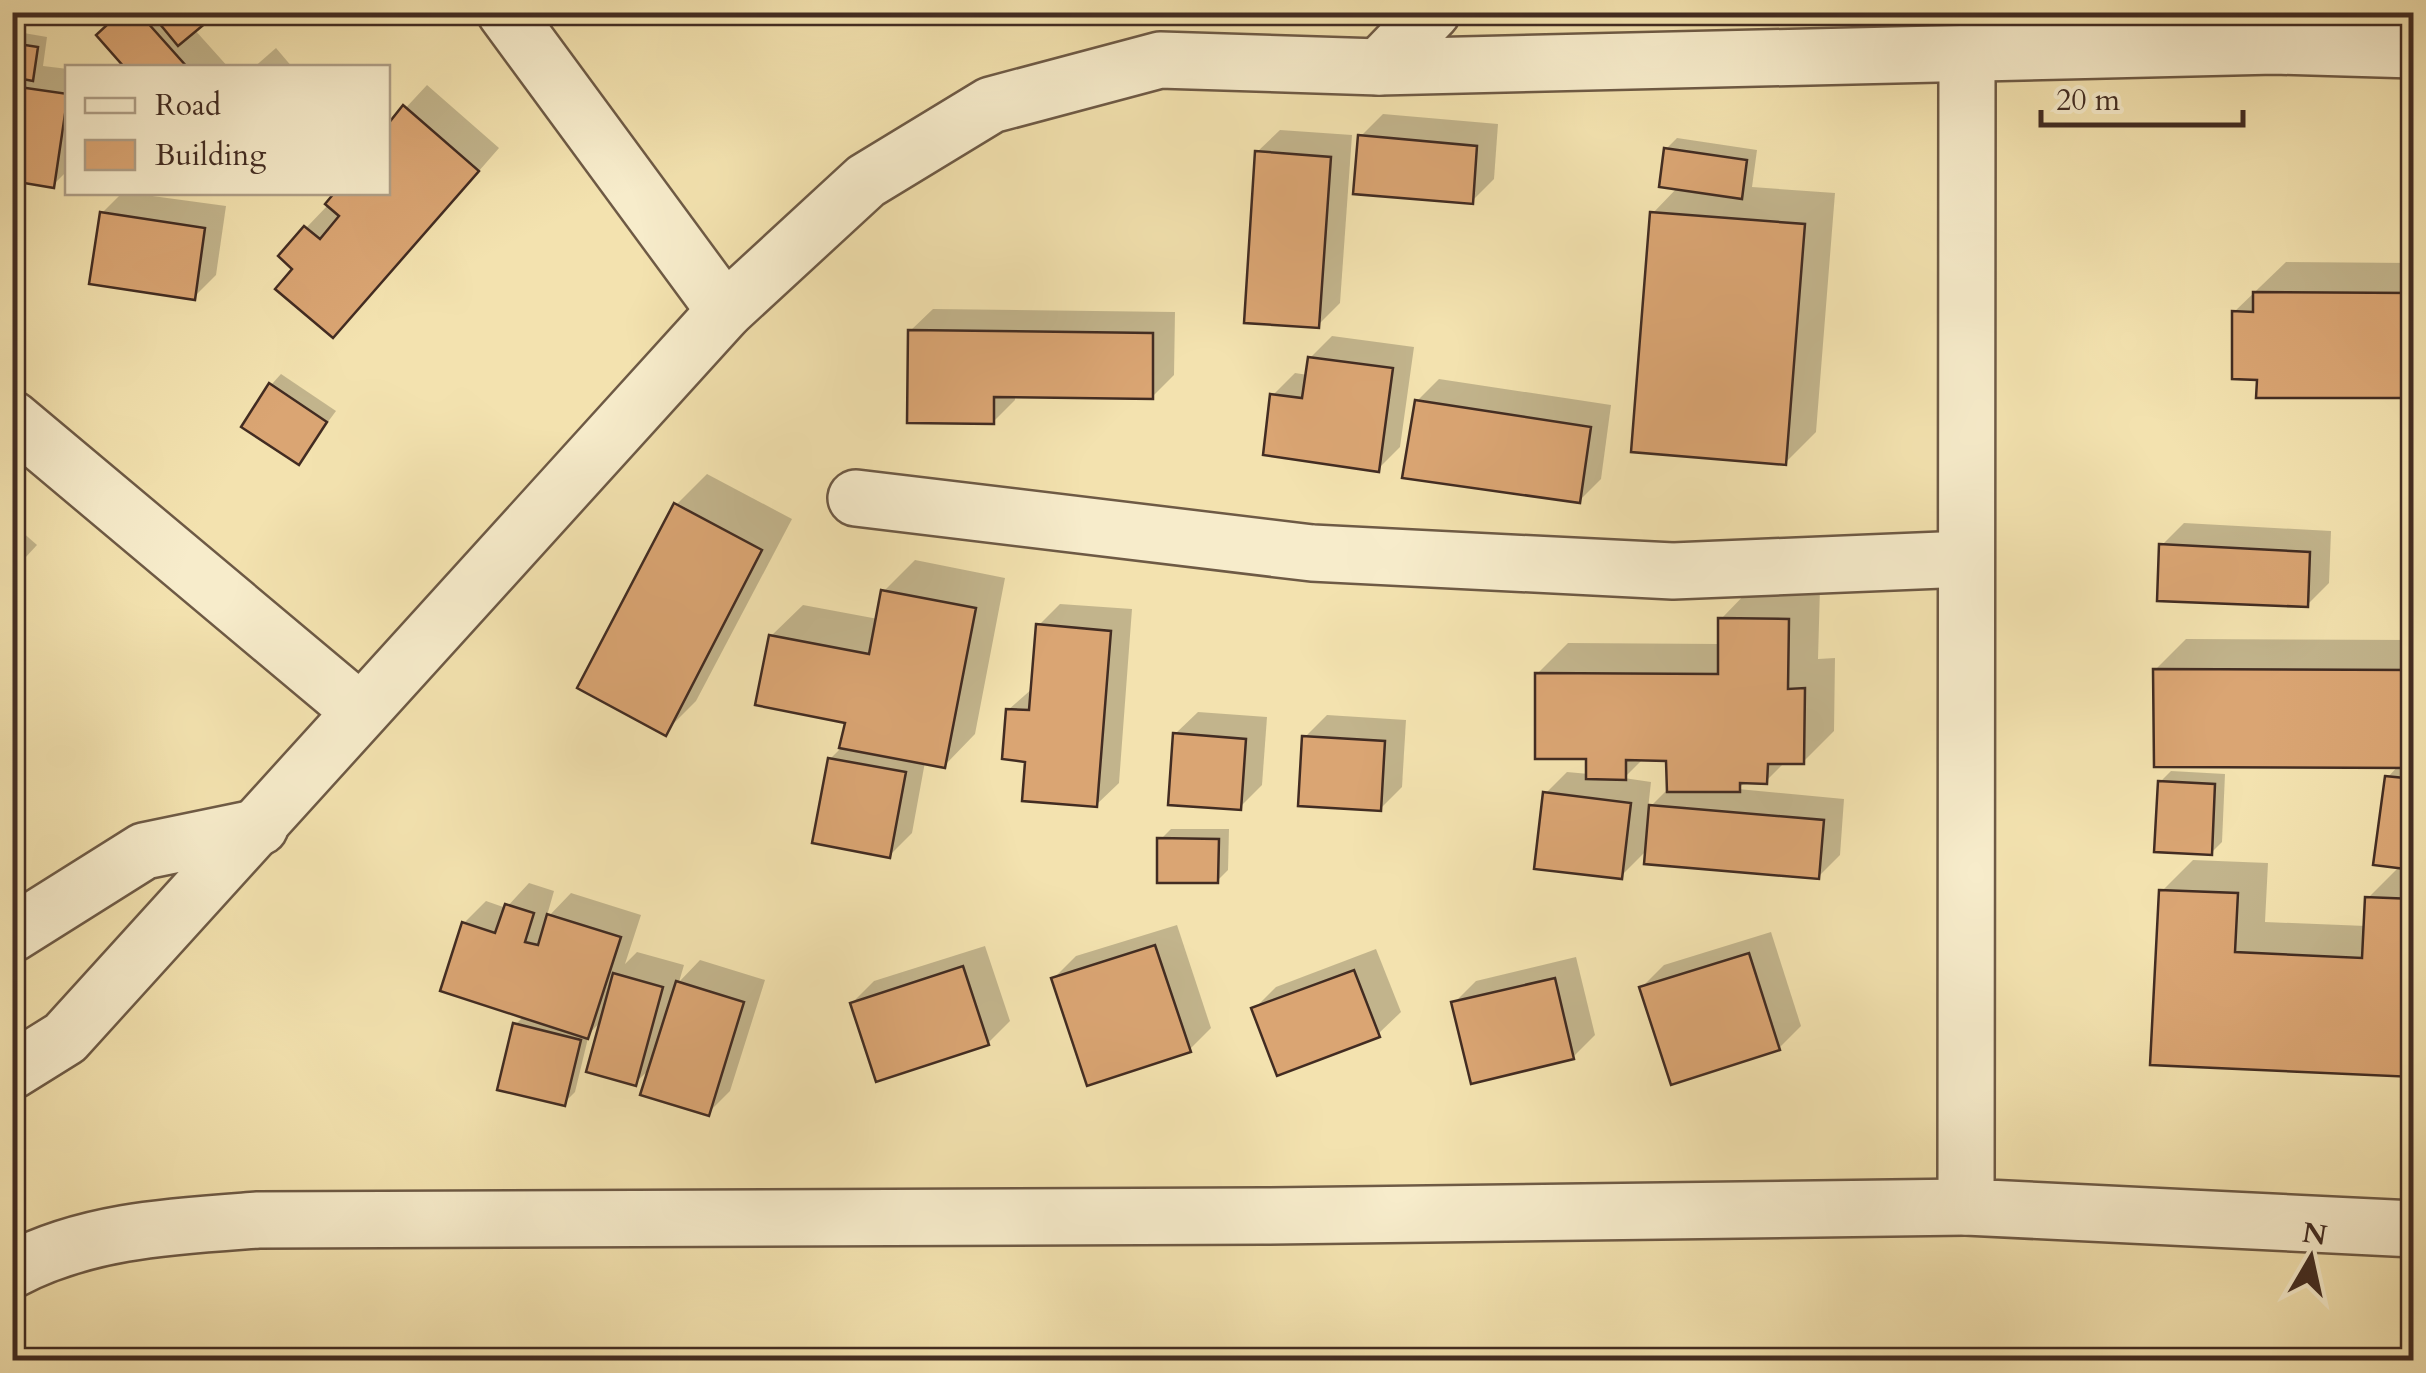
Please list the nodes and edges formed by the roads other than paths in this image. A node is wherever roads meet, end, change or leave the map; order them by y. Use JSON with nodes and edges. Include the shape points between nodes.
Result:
{"nodes":[{"id":1,"x":505,"y":12,"type":"edge"},
{"id":2,"x":1432,"y":12,"type":"edge"},
{"id":3,"x":2277,"y":30,"type":"edge"},
{"id":4,"x":2414,"y":50,"type":"edge"},
{"id":5,"x":1967,"y":55,"type":"junction"},
{"id":6,"x":1379,"y":68,"type":"junction"},
{"id":7,"x":725,"y":311,"type":"junction"},
{"id":8,"x":12,"y":419,"type":"edge"},
{"id":9,"x":856,"y":498,"type":"dead end"},
{"id":10,"x":1966,"y":559,"type":"junction"},
{"id":11,"x":360,"y":711,"type":"junction"},
{"id":12,"x":260,"y":827,"type":"junction"},
{"id":13,"x":12,"y":934,"type":"edge"},
{"id":14,"x":12,"y":1071,"type":"edge"},
{"id":15,"x":1966,"y":1207,"type":"junction"},
{"id":16,"x":2414,"y":1229,"type":"edge"},
{"id":17,"x":12,"y":1270,"type":"edge"}],
"edges":[{"from":1,"to":7,"type":"street"},
{"from":2,"to":6,"type":"street"},
{"from":3,"to":4,"type":"street"},
{"from":3,"to":5,"type":"street"},
{"from":5,"to":6,"type":"street"},
{"from":5,"to":10,"type":"street"},
{"from":6,"to":7,"type":"street","via":[[1160,60],[990,105],[866,181]]},
{"from":7,"to":11,"type":"street"},
{"from":8,"to":11,"type":"street"},
{"from":9,"to":10,"type":"street","via":[[1312,553],[1673,570]]},
{"from":10,"to":15,"type":"street"},
{"from":11,"to":12,"type":"street"},
{"from":12,"to":13,"type":"street","via":[[144,851]]},
{"from":12,"to":14,"type":"street","via":[[66,1038]]},
{"from":15,"to":16,"type":"street"},
{"from":15,"to":17,"type":"street","via":[[258,1220],[148,1228],[39,1256]]}]}
